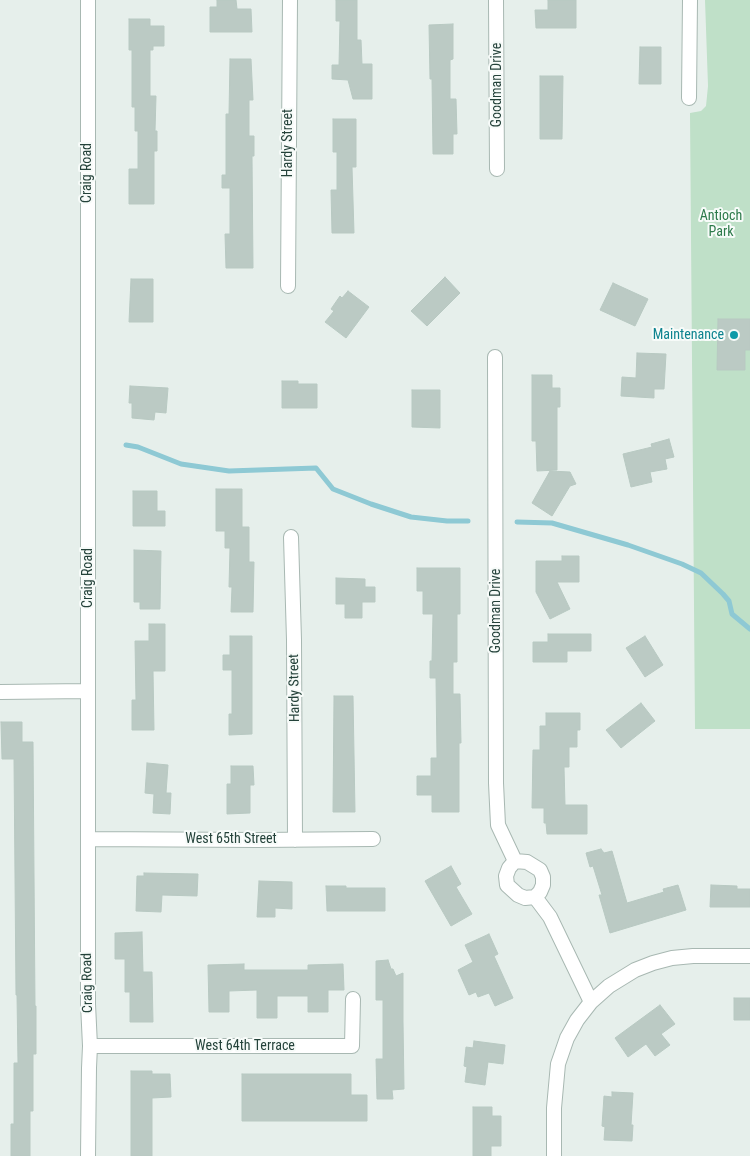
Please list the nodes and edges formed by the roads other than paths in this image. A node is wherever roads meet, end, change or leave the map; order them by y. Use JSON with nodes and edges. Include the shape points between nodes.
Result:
{"nodes":[{"id":1,"x":88,"y":0,"type":"edge"},
{"id":2,"x":290,"y":0,"type":"edge"},
{"id":3,"x":496,"y":0,"type":"edge"},
{"id":4,"x":690,"y":0,"type":"edge"},
{"id":5,"x":689,"y":98,"type":"dead end"},
{"id":6,"x":497,"y":169,"type":"dead end"},
{"id":7,"x":288,"y":286,"type":"dead end"},
{"id":8,"x":495,"y":357,"type":"dead end"},
{"id":9,"x":291,"y":537,"type":"dead end"},
{"id":10,"x":87,"y":691,"type":"junction"},
{"id":11,"x":0,"y":692,"type":"edge"},
{"id":12,"x":88,"y":839,"type":"junction"},
{"id":13,"x":374,"y":839,"type":"dead end"},
{"id":14,"x":295,"y":840,"type":"junction"},
{"id":15,"x":515,"y":861,"type":"junction"},
{"id":16,"x":535,"y":897,"type":"junction"},
{"id":17,"x":750,"y":956,"type":"edge"},
{"id":18,"x":352,"y":999,"type":"dead end"},
{"id":19,"x":591,"y":1002,"type":"junction"},
{"id":20,"x":90,"y":1046,"type":"junction"},
{"id":21,"x":88,"y":1156,"type":"edge"},
{"id":22,"x":554,"y":1156,"type":"edge"}],
"edges":[{"from":1,"to":10,"type":"street","name":"Craig Road"},
{"from":2,"to":7,"type":"street","name":"Hardy Street"},
{"from":3,"to":6,"type":"street","name":"Goodman Drive"},
{"from":4,"to":5,"type":"street"},
{"from":8,"to":15,"type":"street","name":"Goodman Drive","via":[[498,825]]},
{"from":9,"to":14,"type":"street","name":"Hardy Street"},
{"from":10,"to":11,"type":"street"},
{"from":10,"to":12,"type":"street","name":"Craig Road"},
{"from":12,"to":14,"type":"street","name":"West 65th Street"},
{"from":12,"to":20,"type":"street","name":"Craig Road"},
{"from":13,"to":14,"type":"street","name":"West 65th Street"},
{"from":15,"to":16,"type":"street","via":[[526,862],[540,870],[544,877],[544,885]]},
{"from":15,"to":16,"type":"street","via":[[508,868],[507,885],[518,896]]},
{"from":16,"to":19,"type":"street","via":[[550,917]]},
{"from":17,"to":19,"type":"street","via":[[693,956],[653,963],[609,986]]},
{"from":18,"to":20,"type":"street","name":"West 64th Terrace","via":[[352,1046]]},
{"from":19,"to":22,"type":"street","via":[[567,1038],[558,1064]]},
{"from":20,"to":21,"type":"street","name":"Craig Road"}]}
